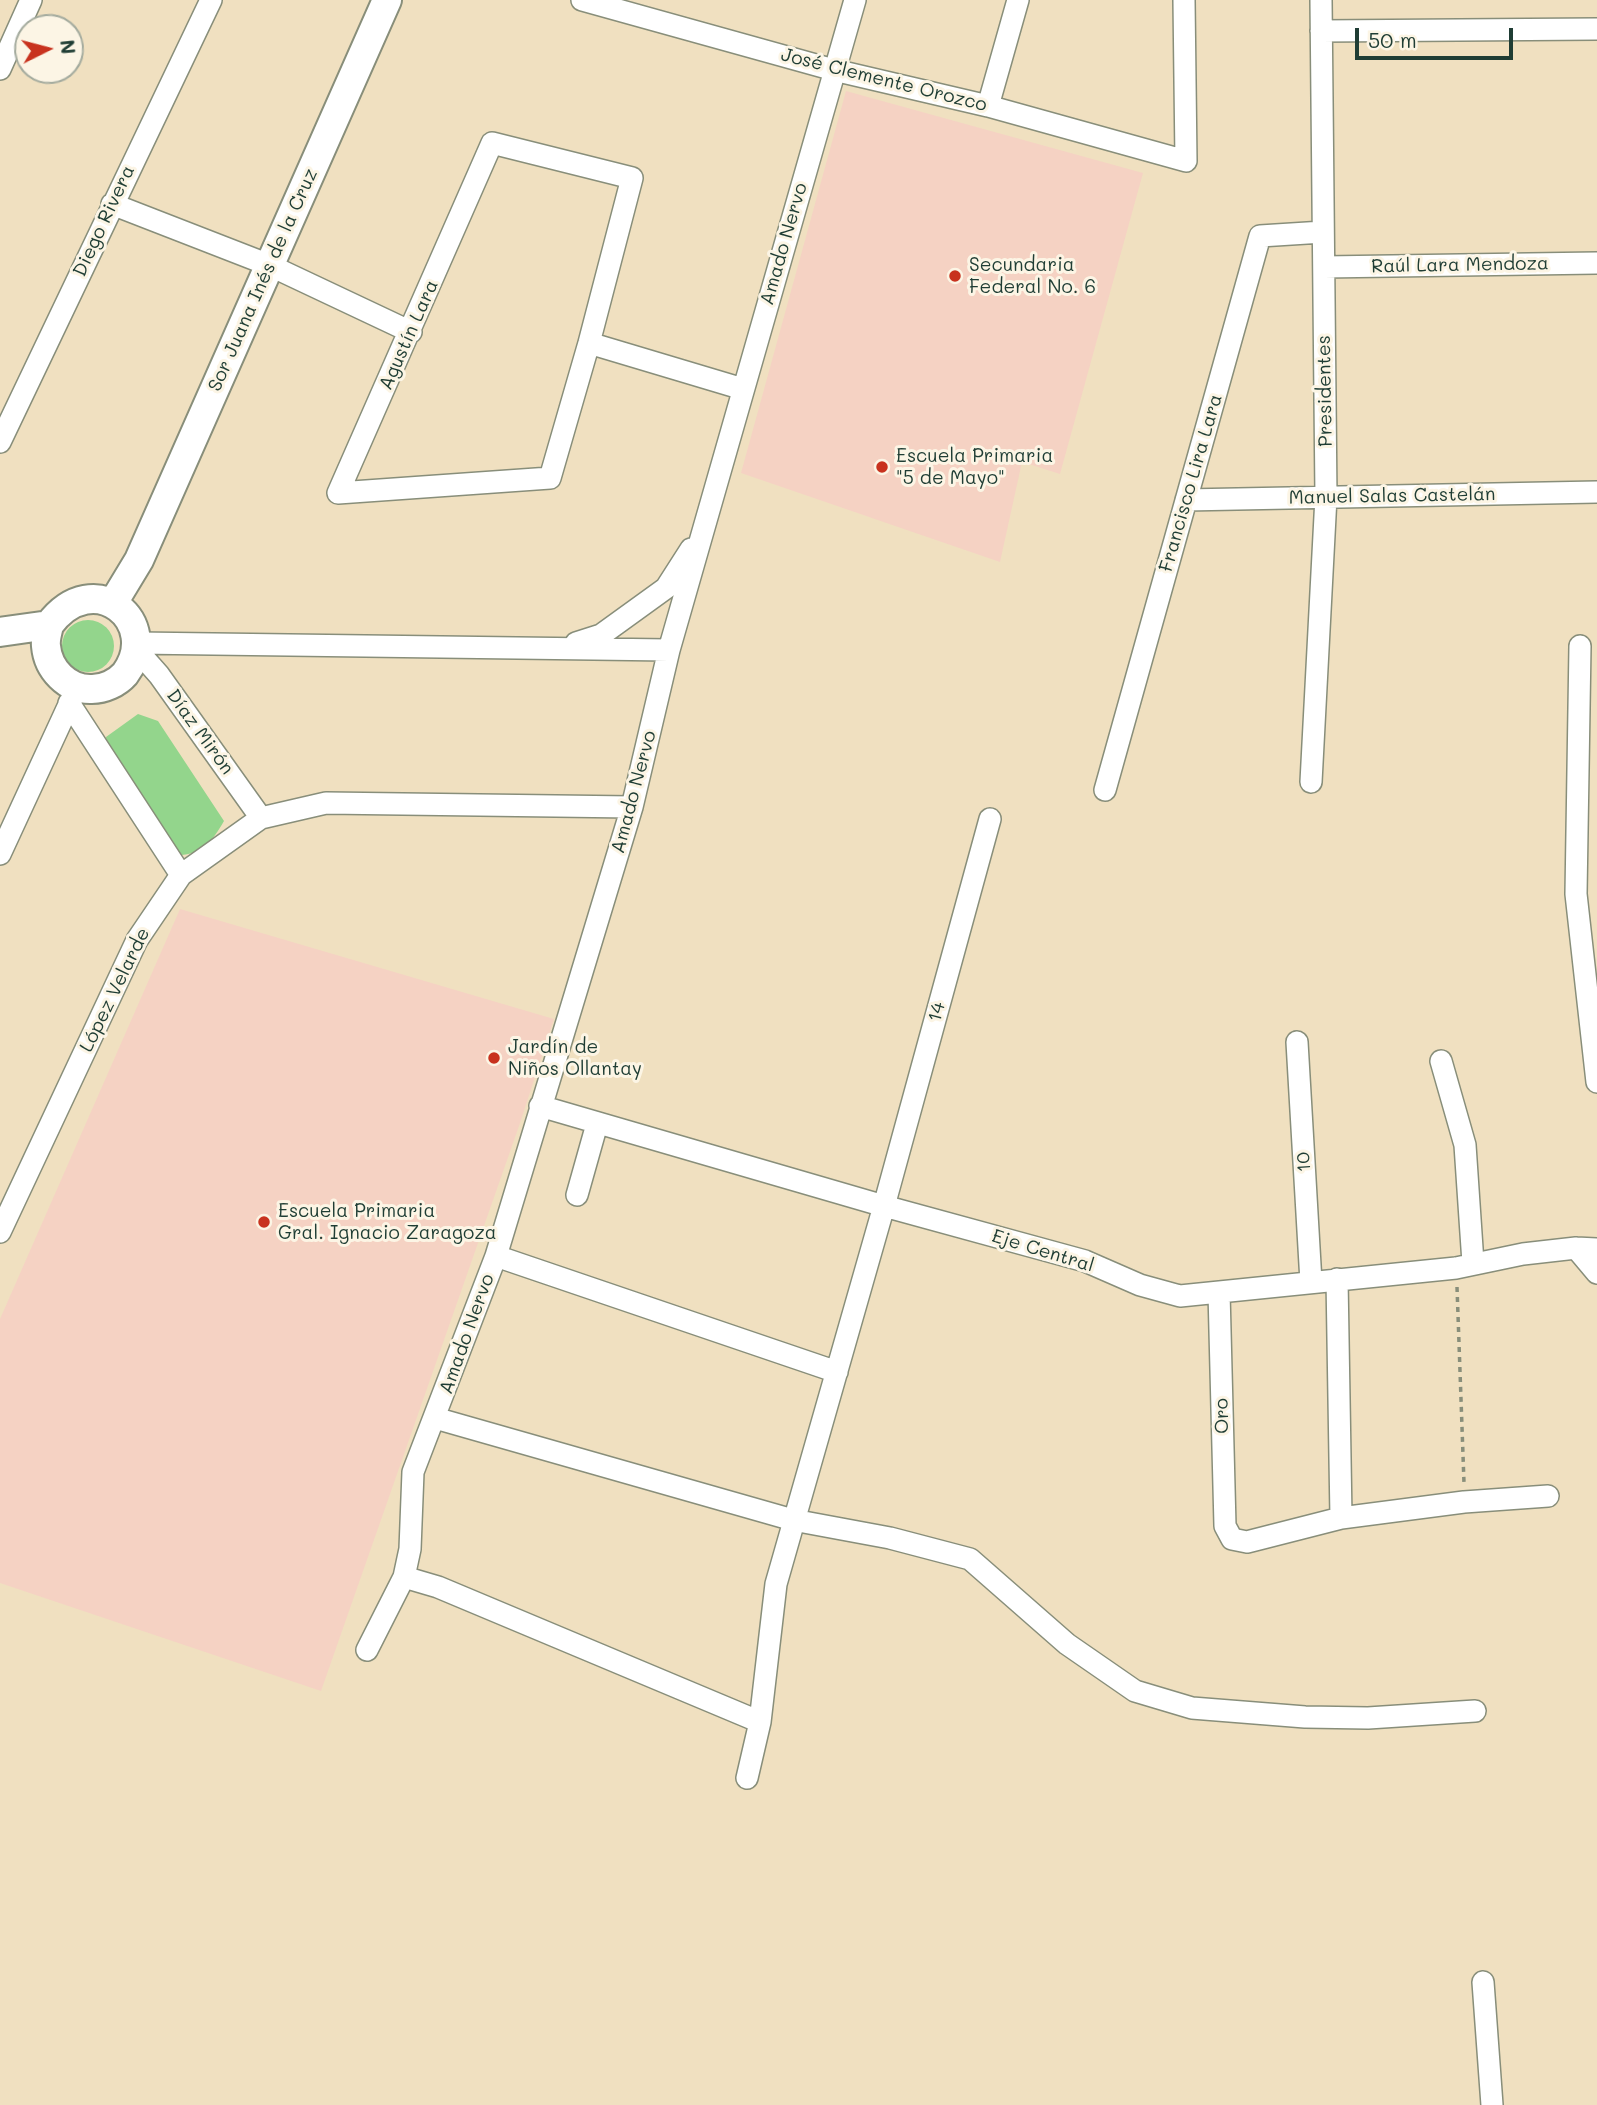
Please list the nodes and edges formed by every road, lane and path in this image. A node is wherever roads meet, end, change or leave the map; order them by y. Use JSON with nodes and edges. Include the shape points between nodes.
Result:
{"nodes":[{"id":1,"x":31,"y":0,"type":"edge"},
{"id":2,"x":211,"y":0,"type":"edge"},
{"id":3,"x":387,"y":0,"type":"edge"},
{"id":4,"x":582,"y":0,"type":"edge"},
{"id":5,"x":855,"y":0,"type":"edge"},
{"id":6,"x":1018,"y":0,"type":"edge"},
{"id":7,"x":1184,"y":0,"type":"edge"},
{"id":8,"x":1321,"y":0,"type":"edge"},
{"id":9,"x":1597,"y":29,"type":"edge"},
{"id":10,"x":1321,"y":31,"type":"junction"},
{"id":11,"x":0,"y":69,"type":"edge"},
{"id":12,"x":834,"y":70,"type":"junction"},
{"id":13,"x":988,"y":106,"type":"junction"},
{"id":14,"x":112,"y":204,"type":"junction"},
{"id":15,"x":1323,"y":232,"type":"junction"},
{"id":16,"x":1597,"y":263,"type":"edge"},
{"id":17,"x":269,"y":265,"type":"junction"},
{"id":18,"x":1324,"y":267,"type":"junction"},
{"id":19,"x":411,"y":332,"type":"junction"},
{"id":20,"x":589,"y":343,"type":"junction"},
{"id":21,"x":743,"y":388,"type":"junction"},
{"id":22,"x":0,"y":442,"type":"edge"},
{"id":23,"x":1597,"y":492,"type":"edge"},
{"id":24,"x":1326,"y":497,"type":"junction"},
{"id":25,"x":1186,"y":500,"type":"junction"},
{"id":26,"x":704,"y":529,"type":"junction"},
{"id":27,"x":113,"y":603,"type":"junction"},
{"id":28,"x":50,"y":625,"type":"junction"},
{"id":29,"x":0,"y":632,"type":"edge"},
{"id":30,"x":136,"y":646,"type":"junction"},
{"id":31,"x":1580,"y":646,"type":"dead end"},
{"id":32,"x":560,"y":649,"type":"junction"},
{"id":33,"x":669,"y":650,"type":"junction"},
{"id":34,"x":73,"y":695,"type":"junction"},
{"id":35,"x":1311,"y":782,"type":"dead end"},
{"id":36,"x":1105,"y":790,"type":"dead end"},
{"id":37,"x":632,"y":807,"type":"junction"},
{"id":38,"x":261,"y":818,"type":"junction"},
{"id":39,"x":990,"y":819,"type":"dead end"},
{"id":40,"x":0,"y":853,"type":"edge"},
{"id":41,"x":181,"y":874,"type":"junction"},
{"id":42,"x":1591,"y":977,"type":"edge"},
{"id":43,"x":1297,"y":1042,"type":"dead end"},
{"id":44,"x":1441,"y":1061,"type":"dead end"},
{"id":45,"x":1597,"y":1082,"type":"edge"},
{"id":46,"x":540,"y":1106,"type":"junction"},
{"id":47,"x":597,"y":1124,"type":"junction"},
{"id":48,"x":577,"y":1195,"type":"dead end"},
{"id":49,"x":884,"y":1206,"type":"junction"},
{"id":50,"x":0,"y":1232,"type":"edge"},
{"id":51,"x":1576,"y":1248,"type":"junction"},
{"id":52,"x":1597,"y":1249,"type":"edge"},
{"id":53,"x":495,"y":1256,"type":"junction"},
{"id":54,"x":1465,"y":1266,"type":"junction"},
{"id":55,"x":1597,"y":1273,"type":"edge"},
{"id":56,"x":1337,"y":1279,"type":"junction"},
{"id":57,"x":1311,"y":1282,"type":"junction"},
{"id":58,"x":1219,"y":1292,"type":"junction"},
{"id":59,"x":837,"y":1372,"type":"junction"},
{"id":60,"x":435,"y":1418,"type":"junction"},
{"id":61,"x":1548,"y":1496,"type":"dead end"},
{"id":62,"x":1464,"y":1502,"type":"junction"},
{"id":63,"x":1341,"y":1518,"type":"junction"},
{"id":64,"x":793,"y":1520,"type":"junction"},
{"id":65,"x":404,"y":1577,"type":"junction"},
{"id":66,"x":367,"y":1650,"type":"dead end"},
{"id":67,"x":1475,"y":1710,"type":"dead end"},
{"id":68,"x":760,"y":1722,"type":"junction"},
{"id":69,"x":747,"y":1779,"type":"dead end"},
{"id":70,"x":1483,"y":1982,"type":"dead end"},
{"id":71,"x":1492,"y":2105,"type":"edge"}],
"edges":[{"from":1,"to":11,"type":"street"},
{"from":2,"to":14,"type":"street","name":"Diego Rivera"},
{"from":3,"to":17,"type":"main road","name":"Sor Juana Inés de la Cruz"},
{"from":4,"to":12,"type":"street","name":"José Clemente Orozco"},
{"from":5,"to":12,"type":"street","name":"Amado Nervo"},
{"from":6,"to":13,"type":"street"},
{"from":7,"to":13,"type":"street","name":"José Clemente Orozco","via":[[1185,161]]},
{"from":8,"to":10,"type":"street","name":"Presidentes"},
{"from":9,"to":10,"type":"street"},
{"from":10,"to":15,"type":"street","name":"Presidentes"},
{"from":12,"to":13,"type":"street","name":"José Clemente Orozco"},
{"from":12,"to":21,"type":"street","name":"Amado Nervo"},
{"from":14,"to":17,"type":"street"},
{"from":14,"to":22,"type":"street","name":"Diego Rivera"},
{"from":15,"to":18,"type":"street","name":"Presidentes"},
{"from":15,"to":25,"type":"street","name":"Francisco Lira Lara","via":[[1260,236]]},
{"from":16,"to":18,"type":"street","name":"Raúl Lara Mendoza"},
{"from":17,"to":19,"type":"street"},
{"from":17,"to":27,"type":"main road","name":"Sor Juana Inés de la Cruz","via":[[139,560]]},
{"from":18,"to":24,"type":"street","name":"Presidentes"},
{"from":19,"to":20,"type":"street","name":"Agustín Lara","via":[[492,143],[632,178]]},
{"from":19,"to":20,"type":"street","name":"Agustín Lara","via":[[338,493],[550,478]]},
{"from":20,"to":21,"type":"street"},
{"from":21,"to":26,"type":"street","name":"Amado Nervo"},
{"from":23,"to":24,"type":"street","name":"Manuel Salas Castelán"},
{"from":24,"to":25,"type":"street","name":"Manuel Salas Castelán"},
{"from":24,"to":35,"type":"street","name":"Presidentes"},
{"from":25,"to":36,"type":"street","name":"Francisco Lira Lara"},
{"from":26,"to":32,"type":"street","via":[[666,588],[601,635]]},
{"from":26,"to":33,"type":"street","name":"Amado Nervo"},
{"from":27,"to":28,"type":"main road","via":[[95,598],[76,600]]},
{"from":27,"to":30,"type":"main road","via":[[134,627]]},
{"from":28,"to":29,"type":"main road"},
{"from":28,"to":34,"type":"main road","via":[[46,643],[49,662]]},
{"from":30,"to":32,"type":"street"},
{"from":30,"to":34,"type":"main road","via":[[133,663],[121,679]]},
{"from":30,"to":38,"type":"street","name":"Díaz Mirón"},
{"from":31,"to":42,"type":"street","via":[[1576,894]]},
{"from":32,"to":33,"type":"street"},
{"from":33,"to":37,"type":"street","name":"Amado Nervo"},
{"from":34,"to":40,"type":"street"},
{"from":34,"to":41,"type":"street"},
{"from":37,"to":38,"type":"street","name":"López Velarde","via":[[326,803]]},
{"from":37,"to":46,"type":"street","name":"Amado Nervo"},
{"from":38,"to":41,"type":"street","name":"López Velarde"},
{"from":39,"to":49,"type":"street","name":"14"},
{"from":41,"to":50,"type":"street","name":"López Velarde","via":[[137,940]]},
{"from":42,"to":45,"type":"street"},
{"from":43,"to":57,"type":"street","name":"10"},
{"from":44,"to":54,"type":"street","via":[[1465,1145]]},
{"from":46,"to":47,"type":"street","name":"Eje Central"},
{"from":46,"to":53,"type":"street","name":"Amado Nervo"},
{"from":47,"to":48,"type":"street"},
{"from":47,"to":49,"type":"street","name":"Eje Central"},
{"from":49,"to":58,"type":"street","name":"Eje Central","via":[[1085,1261],[1140,1285],[1180,1296]]},
{"from":49,"to":59,"type":"street","name":"14"},
{"from":51,"to":52,"type":"street","name":"Eje Central"},
{"from":51,"to":54,"type":"street","name":"Eje Central"},
{"from":51,"to":55,"type":"street"},
{"from":53,"to":59,"type":"street"},
{"from":53,"to":60,"type":"street","name":"Amado Nervo"},
{"from":54,"to":56,"type":"street","name":"Eje Central"},
{"from":54,"to":62,"type":"path"},
{"from":56,"to":57,"type":"street","name":"Eje Central"},
{"from":56,"to":63,"type":"street"},
{"from":57,"to":58,"type":"street","name":"Eje Central"},
{"from":58,"to":63,"type":"street","name":"Oro","via":[[1225,1526],[1233,1539],[1247,1542]]},
{"from":59,"to":64,"type":"street","name":"14"},
{"from":60,"to":64,"type":"street"},
{"from":60,"to":65,"type":"street","name":"Amado Nervo","via":[[413,1472],[410,1549]]},
{"from":61,"to":62,"type":"street"},
{"from":62,"to":63,"type":"street"},
{"from":64,"to":67,"type":"street","via":[[970,1559],[1067,1644],[1135,1692],[1192,1708],[1368,1718]]},
{"from":64,"to":68,"type":"street","name":"14","via":[[776,1584]]},
{"from":65,"to":66,"type":"street","name":"Amado Nervo"},
{"from":65,"to":68,"type":"street","via":[[438,1587]]},
{"from":68,"to":69,"type":"street","name":"14"},
{"from":70,"to":71,"type":"street"}]}
